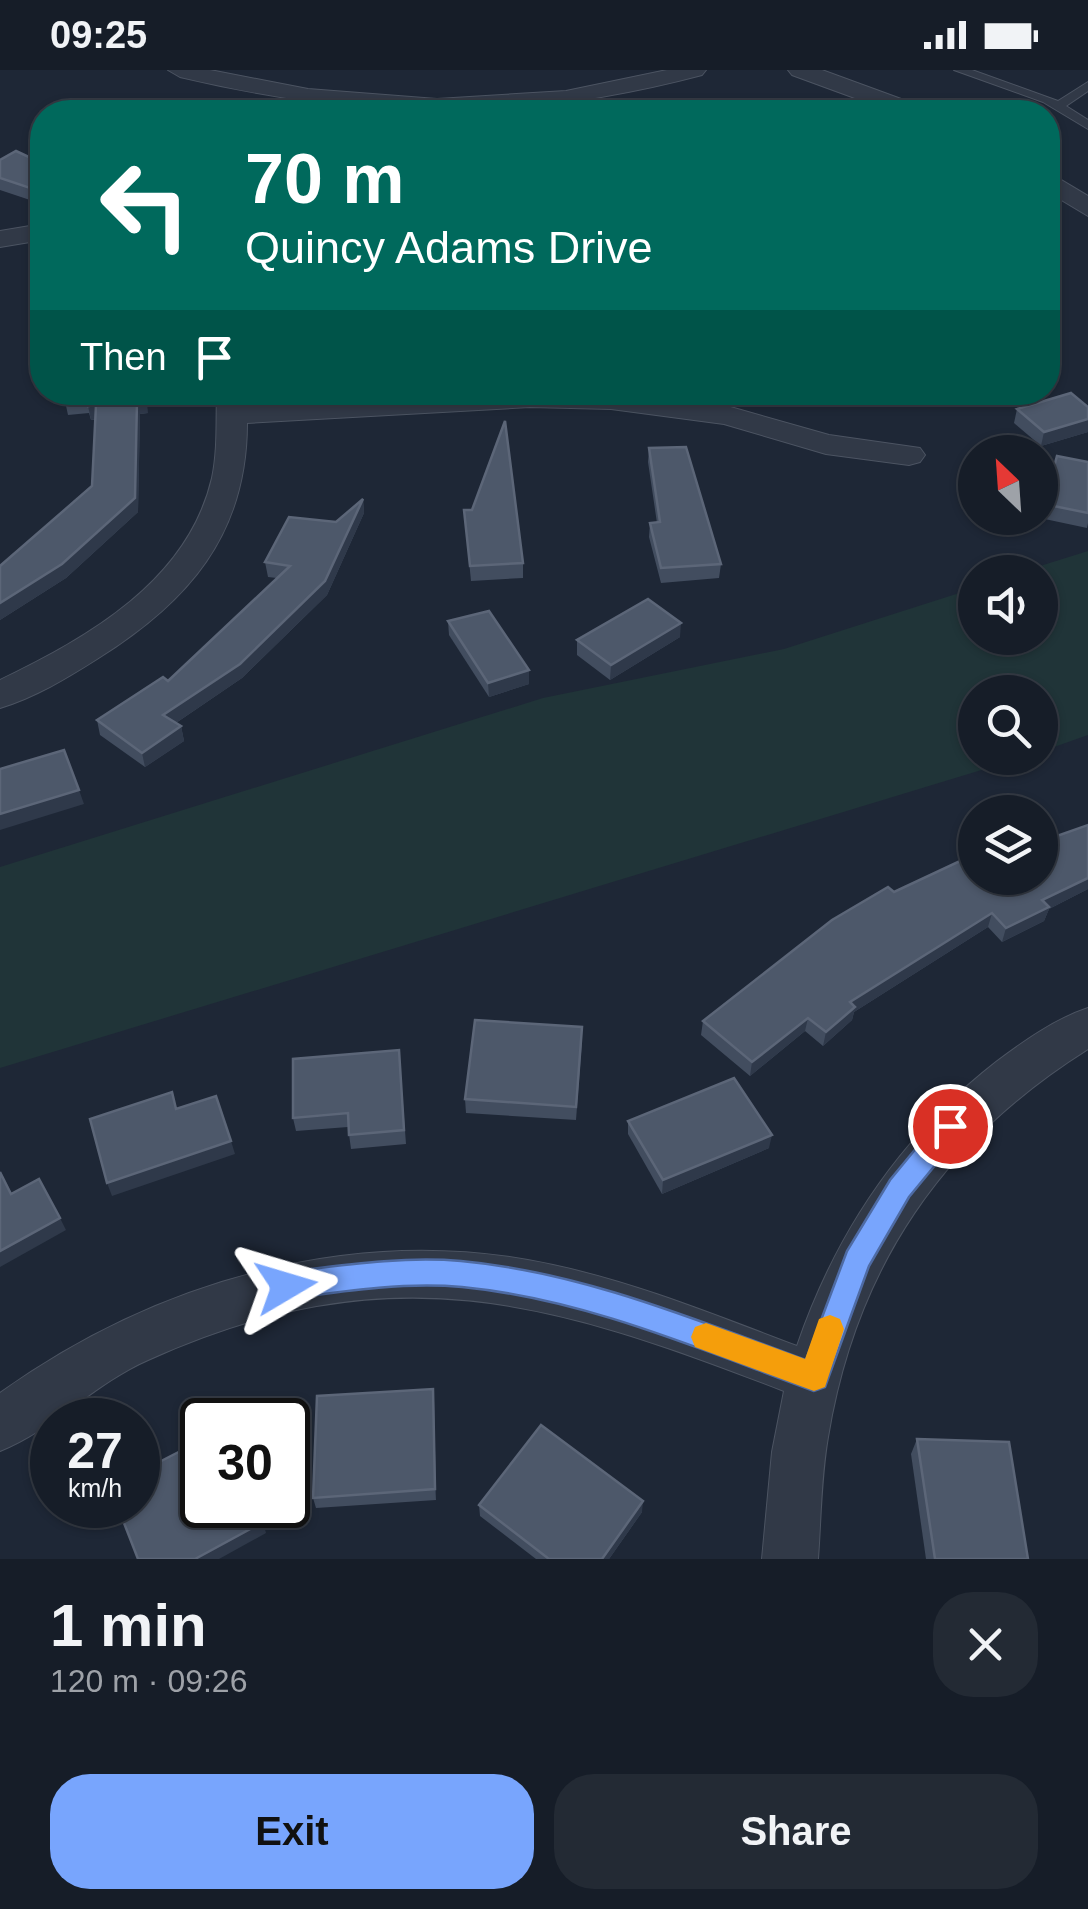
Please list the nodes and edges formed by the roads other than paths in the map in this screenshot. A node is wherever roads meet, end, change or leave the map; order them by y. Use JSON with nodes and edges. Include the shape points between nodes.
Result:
{"nodes":[{"id":1,"x":180,"y":70,"type":"edge"},
{"id":2,"x":516,"y":70,"type":"edge"},
{"id":3,"x":694,"y":70,"type":"edge"},
{"id":4,"x":800,"y":70,"type":"edge"},
{"id":5,"x":960,"y":70,"type":"edge"},
{"id":6,"x":1088,"y":86,"type":"edge"},
{"id":7,"x":296,"y":100,"type":"edge"},
{"id":8,"x":531,"y":100,"type":"edge"},
{"id":9,"x":546,"y":100,"type":"edge"},
{"id":10,"x":881,"y":100,"type":"edge"},
{"id":11,"x":1049,"y":100,"type":"edge"},
{"id":12,"x":1060,"y":105,"type":"edge"},
{"id":13,"x":1060,"y":107,"type":"edge"},
{"id":14,"x":1088,"y":124,"type":"edge"},
{"id":15,"x":1060,"y":188,"type":"edge"},
{"id":16,"x":1088,"y":208,"type":"edge"},
{"id":17,"x":30,"y":234,"type":"edge"},
{"id":18,"x":0,"y":238,"type":"edge"},
{"id":19,"x":232,"y":405,"type":"edge"},
{"id":20,"x":706,"y":405,"type":"edge"},
{"id":21,"x":909,"y":454,"type":"dead end"},
{"id":22,"x":0,"y":695,"type":"edge"},
{"id":23,"x":1088,"y":1026,"type":"edge"},
{"id":24,"x":814,"y":1377,"type":"junction"},
{"id":25,"x":0,"y":1425,"type":"edge"},
{"id":26,"x":790,"y":1559,"type":"edge"}],
"edges":[{"from":1,"to":7,"type":"street"},
{"from":2,"to":8,"type":"street"},
{"from":3,"to":9,"type":"street"},
{"from":4,"to":10,"type":"street"},
{"from":5,"to":11,"type":"lane"},
{"from":6,"to":12,"type":"lane"},
{"from":13,"to":14,"type":"lane"},
{"from":15,"to":16,"type":"street"},
{"from":17,"to":18,"type":"street"},
{"from":19,"to":22,"type":"street","via":[[229,477],[220,508],[178,575],[102,640]]},
{"from":20,"to":21,"type":"street","via":[[826,444]]},
{"from":23,"to":24,"type":"street","via":[[1009,1076],[950,1126],[900,1188],[857,1260]]},
{"from":24,"to":25,"type":"street","via":[[548,1287],[459,1274],[373,1274],[286,1286],[190,1314],[108,1352]]},
{"from":24,"to":26,"type":"street","via":[[801,1437]]}]}
